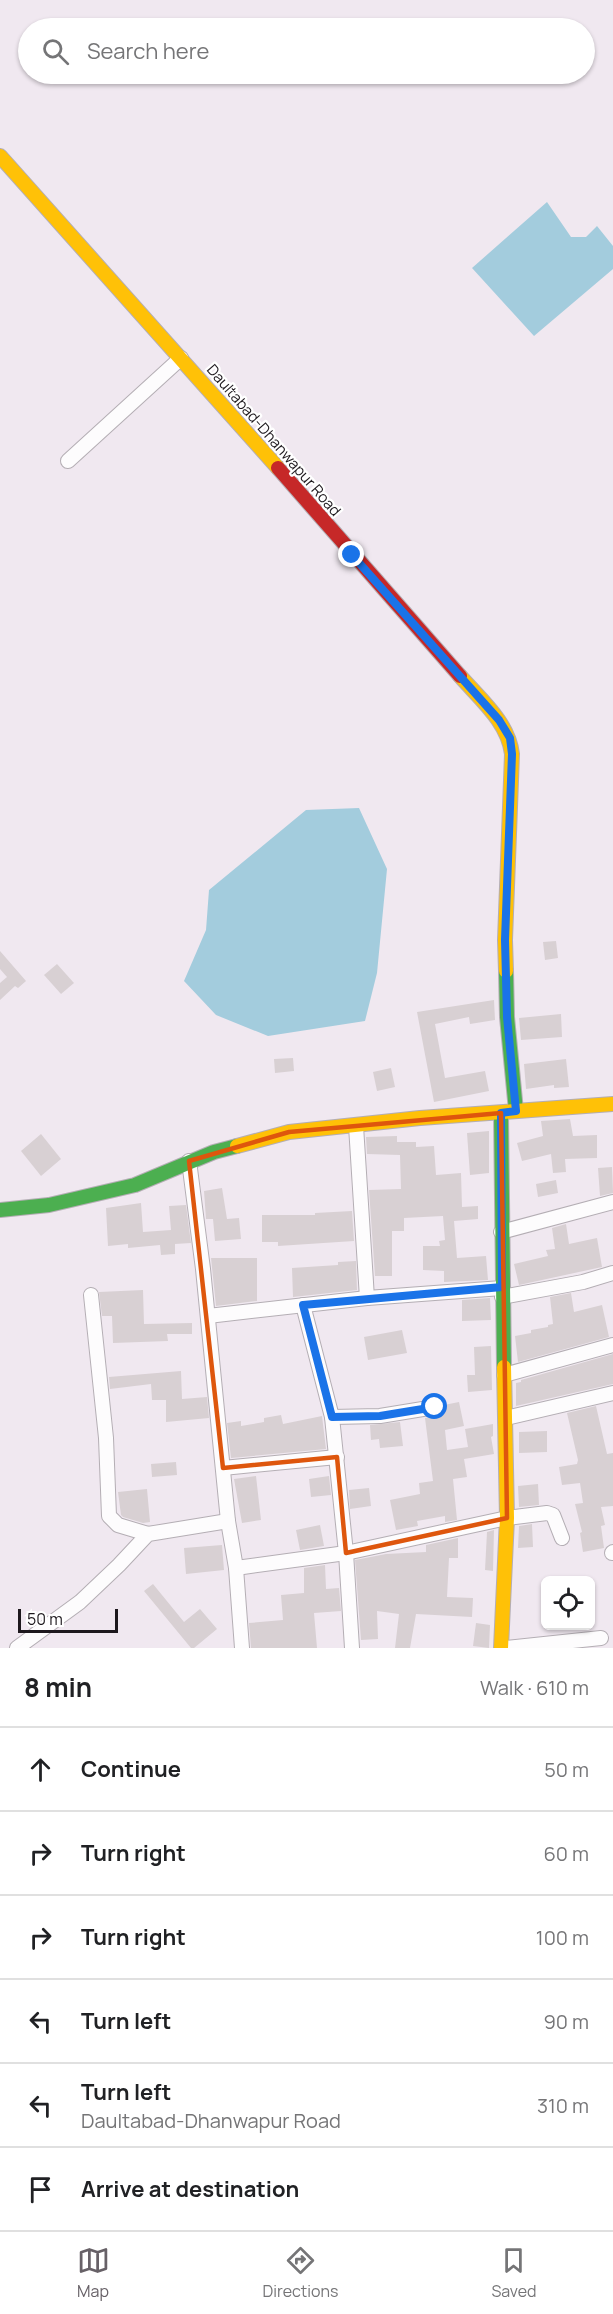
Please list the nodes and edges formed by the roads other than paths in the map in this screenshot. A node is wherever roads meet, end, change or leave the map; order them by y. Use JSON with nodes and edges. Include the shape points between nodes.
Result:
{"nodes":[{"id":1,"x":0,"y":156,"type":"edge"},
{"id":2,"x":181,"y":358,"type":"junction"},
{"id":3,"x":68,"y":461,"type":"dead end"},
{"id":4,"x":613,"y":1104,"type":"edge"},
{"id":5,"x":516,"y":1111,"type":"junction"},
{"id":6,"x":501,"y":1113,"type":"junction"},
{"id":7,"x":356,"y":1126,"type":"junction"},
{"id":8,"x":189,"y":1161,"type":"junction"},
{"id":9,"x":613,"y":1202,"type":"edge"},
{"id":10,"x":0,"y":1210,"type":"edge"},
{"id":11,"x":501,"y":1233,"type":"junction"},
{"id":12,"x":613,"y":1273,"type":"edge"},
{"id":13,"x":502,"y":1292,"type":"junction"},
{"id":14,"x":91,"y":1295,"type":"dead end"},
{"id":15,"x":367,"y":1298,"type":"junction"},
{"id":16,"x":303,"y":1305,"type":"junction"},
{"id":17,"x":208,"y":1316,"type":"junction"},
{"id":18,"x":613,"y":1345,"type":"edge"},
{"id":19,"x":504,"y":1375,"type":"junction"},
{"id":20,"x":613,"y":1393,"type":"edge"},
{"id":21,"x":435,"y":1407,"type":"dead end"},
{"id":22,"x":332,"y":1417,"type":"junction"},
{"id":23,"x":506,"y":1418,"type":"junction"},
{"id":24,"x":337,"y":1457,"type":"junction"},
{"id":25,"x":223,"y":1468,"type":"junction"},
{"id":26,"x":507,"y":1518,"type":"junction"},
{"id":27,"x":228,"y":1521,"type":"junction"},
{"id":28,"x":148,"y":1534,"type":"junction"},
{"id":29,"x":562,"y":1538,"type":"dead end"},
{"id":30,"x":346,"y":1553,"type":"junction"},
{"id":31,"x":236,"y":1568,"type":"junction"},
{"id":32,"x":601,"y":1638,"type":"dead end"},
{"id":33,"x":17,"y":1648,"type":"edge"},
{"id":34,"x":242,"y":1648,"type":"edge"},
{"id":35,"x":352,"y":1648,"type":"edge"},
{"id":36,"x":501,"y":1648,"type":"edge"},
{"id":37,"x":506,"y":1648,"type":"edge"}],
"edges":[{"from":1,"to":2,"type":"street","name":"Daultabad-Dhanwapur Road"},
{"from":2,"to":3,"type":"street"},
{"from":2,"to":5,"type":"street","name":"Daultabad-Dhanwapur Road","via":[[499,720],[510,738],[505,940]]},
{"from":4,"to":5,"type":"street"},
{"from":5,"to":6,"type":"street"},
{"from":6,"to":7,"type":"street"},
{"from":6,"to":11,"type":"street"},
{"from":7,"to":8,"type":"street","via":[[289,1132]]},
{"from":7,"to":15,"type":"street"},
{"from":8,"to":10,"type":"street","via":[[126,1188],[49,1205]]},
{"from":8,"to":17,"type":"street"},
{"from":9,"to":11,"type":"street"},
{"from":11,"to":13,"type":"street"},
{"from":12,"to":13,"type":"street","via":[[583,1282]]},
{"from":13,"to":15,"type":"street"},
{"from":13,"to":19,"type":"street"},
{"from":14,"to":28,"type":"street","via":[[106,1438],[109,1516],[118,1526]]},
{"from":15,"to":16,"type":"street"},
{"from":16,"to":17,"type":"street"},
{"from":16,"to":22,"type":"street"},
{"from":17,"to":25,"type":"street"},
{"from":18,"to":19,"type":"street"},
{"from":19,"to":23,"type":"street"},
{"from":20,"to":23,"type":"street"},
{"from":21,"to":22,"type":"street","via":[[380,1416]]},
{"from":22,"to":24,"type":"street"},
{"from":23,"to":26,"type":"street"},
{"from":24,"to":25,"type":"street"},
{"from":24,"to":30,"type":"street"},
{"from":25,"to":27,"type":"street"},
{"from":26,"to":29,"type":"street","via":[[550,1513]]},
{"from":26,"to":30,"type":"street"},
{"from":26,"to":36,"type":"street"},
{"from":27,"to":28,"type":"street"},
{"from":27,"to":31,"type":"street"},
{"from":28,"to":33,"type":"street","via":[[80,1602]]},
{"from":30,"to":31,"type":"street"},
{"from":30,"to":35,"type":"street"},
{"from":31,"to":34,"type":"street"},
{"from":32,"to":37,"type":"street"}]}
